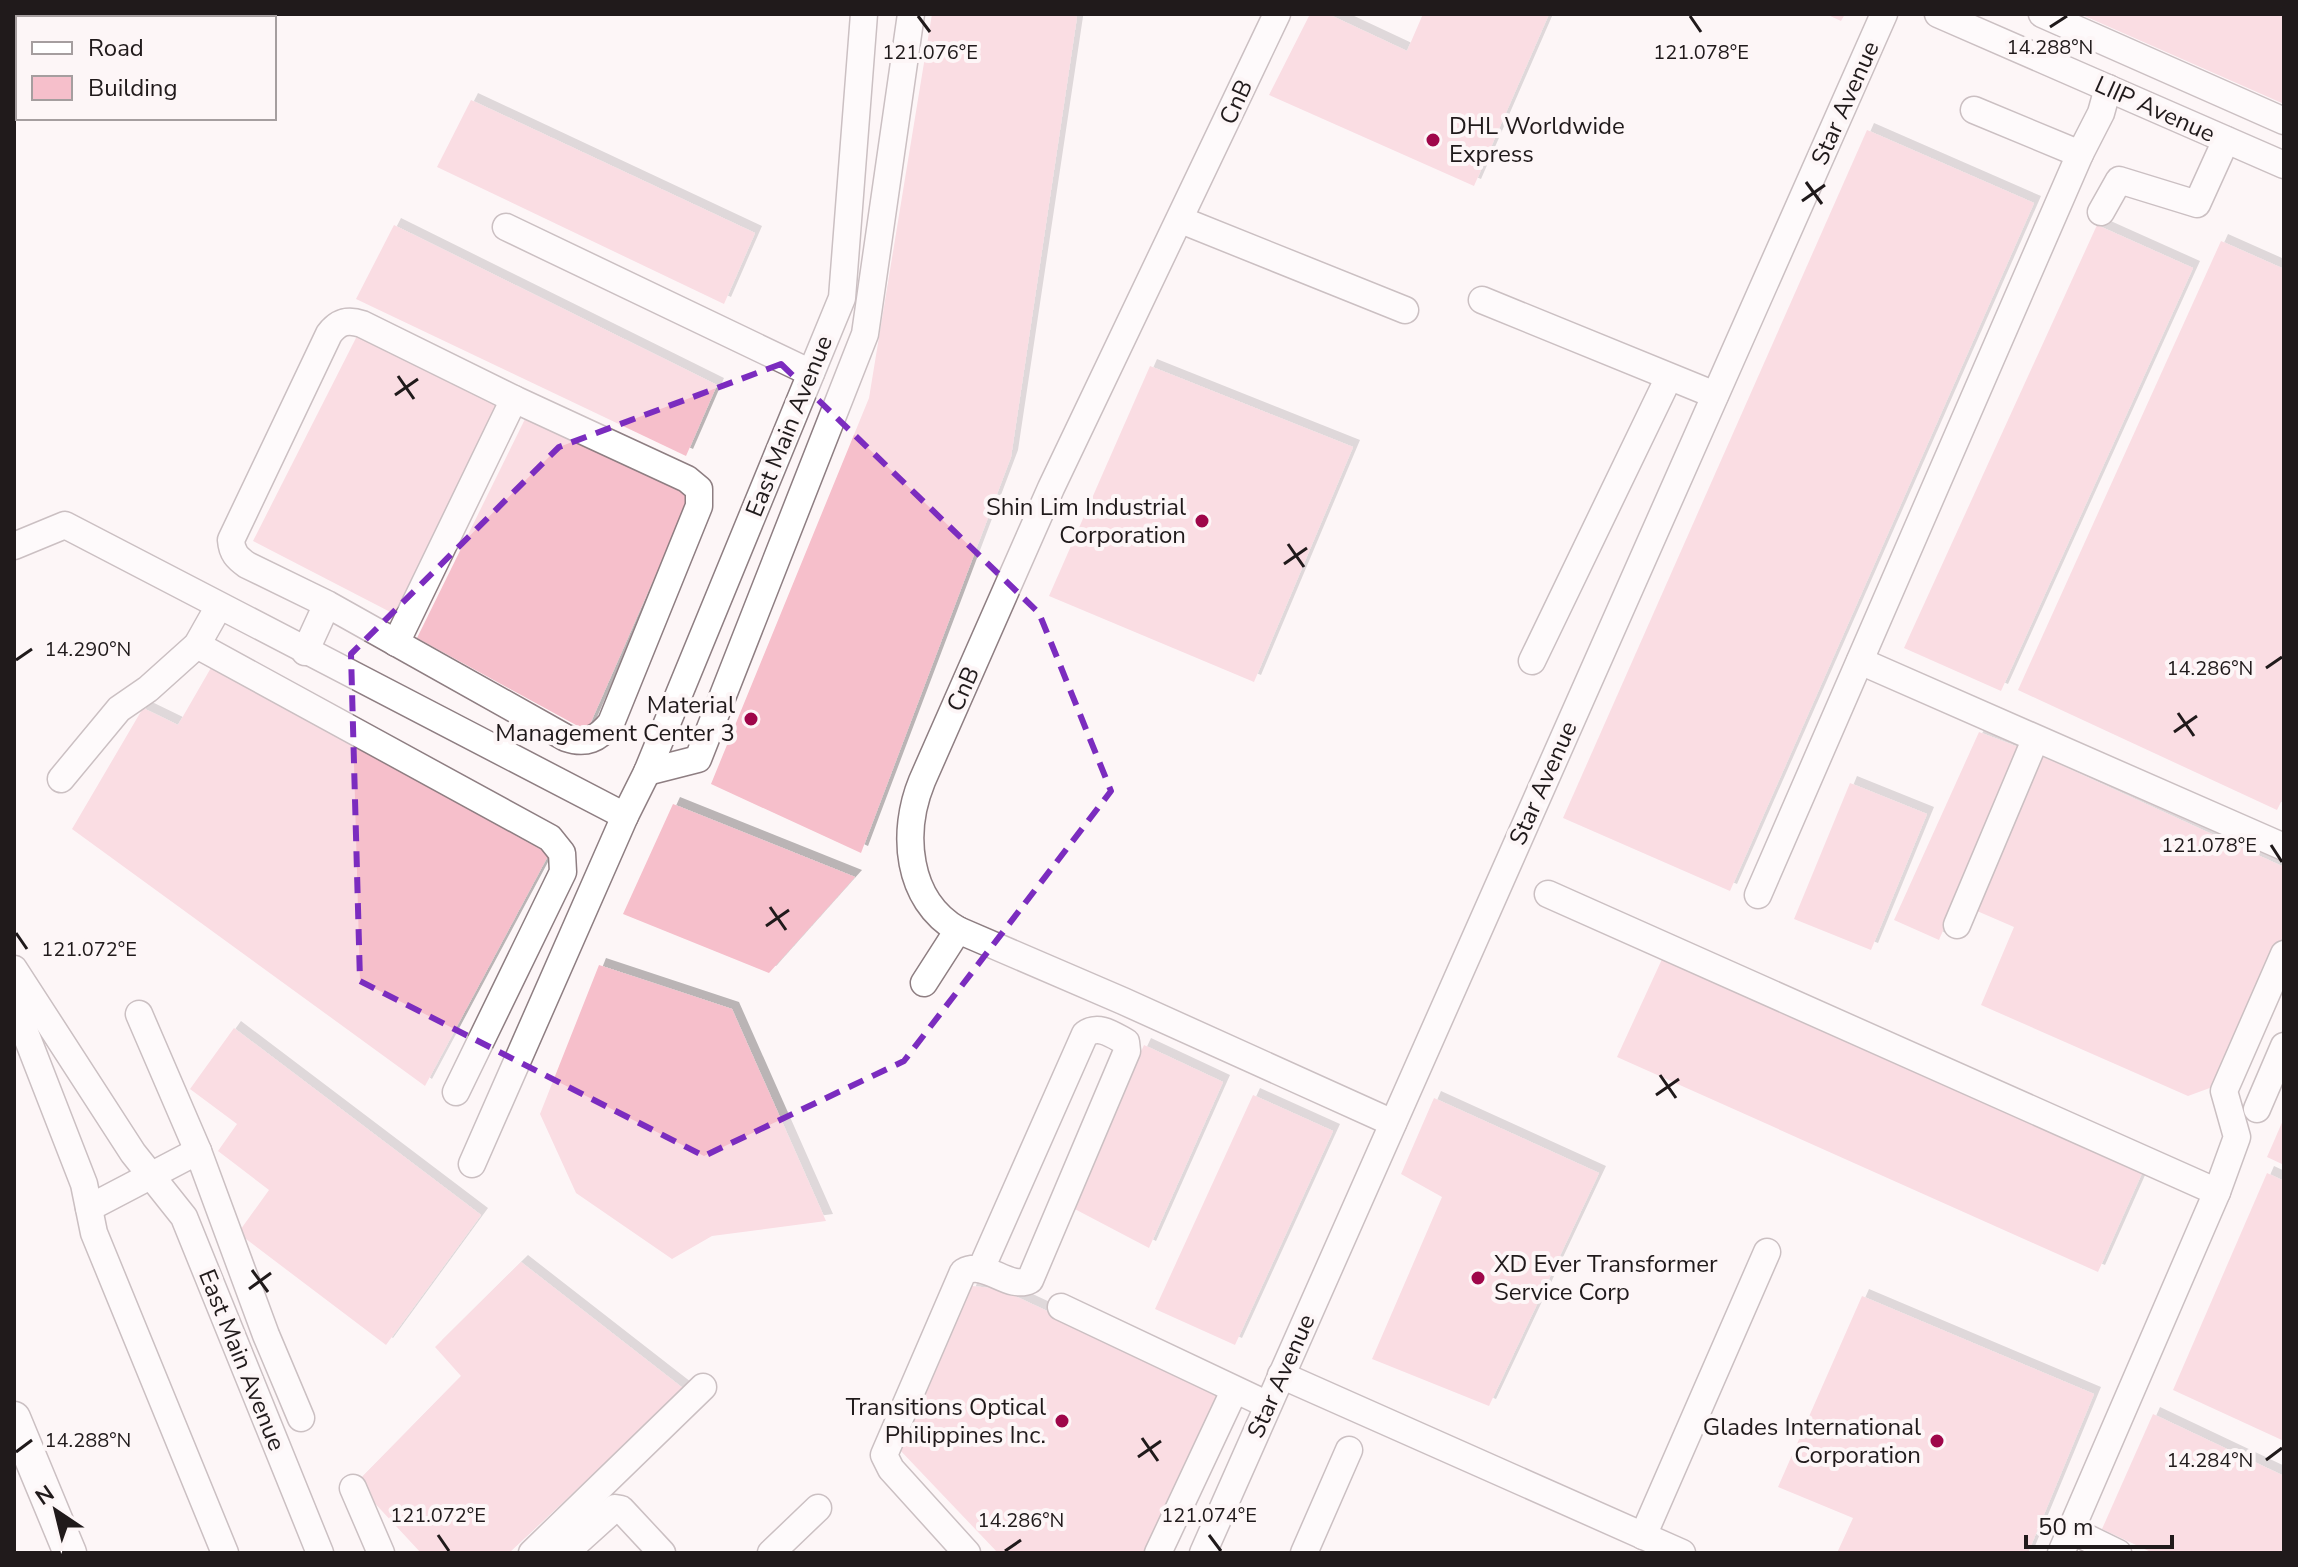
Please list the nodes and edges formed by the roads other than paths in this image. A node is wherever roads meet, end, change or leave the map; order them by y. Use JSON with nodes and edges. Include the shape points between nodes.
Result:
{"nodes":[{"id":1,"x":864,"y":14,"type":"edge"},
{"id":2,"x":911,"y":14,"type":"edge"},
{"id":3,"x":1277,"y":14,"type":"edge"},
{"id":4,"x":1884,"y":14,"type":"edge"},
{"id":5,"x":1938,"y":14,"type":"edge"},
{"id":6,"x":2042,"y":14,"type":"edge"},
{"id":7,"x":2108,"y":88,"type":"junction"},
{"id":8,"x":1974,"y":110,"type":"dead end"},
{"id":9,"x":2284,"y":121,"type":"edge"},
{"id":10,"x":2226,"y":140,"type":"junction"},
{"id":11,"x":2080,"y":154,"type":"junction"},
{"id":12,"x":2284,"y":165,"type":"edge"},
{"id":13,"x":2101,"y":212,"type":"dead end"},
{"id":14,"x":1181,"y":220,"type":"junction"},
{"id":15,"x":506,"y":227,"type":"dead end"},
{"id":16,"x":1482,"y":300,"type":"dead end"},
{"id":17,"x":1405,"y":310,"type":"dead end"},
{"id":18,"x":811,"y":373,"type":"junction"},
{"id":19,"x":1669,"y":377,"type":"junction"},
{"id":20,"x":1715,"y":395,"type":"junction"},
{"id":21,"x":514,"y":399,"type":"junction"},
{"id":22,"x":14,"y":546,"type":"edge"},
{"id":23,"x":327,"y":604,"type":"junction"},
{"id":24,"x":219,"y":606,"type":"junction"},
{"id":25,"x":396,"y":643,"type":"junction"},
{"id":26,"x":197,"y":645,"type":"junction"},
{"id":27,"x":305,"y":652,"type":"junction"},
{"id":28,"x":1532,"y":661,"type":"dead end"},
{"id":29,"x":1860,"y":661,"type":"junction"},
{"id":30,"x":2035,"y":740,"type":"junction"},
{"id":31,"x":647,"y":772,"type":"junction"},
{"id":32,"x":61,"y":779,"type":"dead end"},
{"id":33,"x":625,"y":816,"type":"junction"},
{"id":34,"x":2284,"y":847,"type":"edge"},
{"id":35,"x":1548,"y":894,"type":"dead end"},
{"id":36,"x":1758,"y":895,"type":"dead end"},
{"id":37,"x":1957,"y":925,"type":"dead end"},
{"id":38,"x":958,"y":930,"type":"junction"},
{"id":39,"x":2284,"y":954,"type":"edge"},
{"id":40,"x":14,"y":969,"type":"edge"},
{"id":41,"x":515,"y":971,"type":"junction"},
{"id":42,"x":924,"y":983,"type":"dead end"},
{"id":43,"x":550,"y":985,"type":"junction"},
{"id":44,"x":1123,"y":1001,"type":"junction"},
{"id":45,"x":14,"y":1004,"type":"edge"},
{"id":46,"x":139,"y":1014,"type":"dead end"},
{"id":47,"x":1107,"y":1031,"type":"junction"},
{"id":48,"x":2284,"y":1046,"type":"edge"},
{"id":49,"x":456,"y":1092,"type":"dead end"},
{"id":50,"x":2257,"y":1109,"type":"dead end"},
{"id":51,"x":1393,"y":1123,"type":"junction"},
{"id":52,"x":198,"y":1151,"type":"junction"},
{"id":53,"x":472,"y":1164,"type":"dead end"},
{"id":54,"x":150,"y":1176,"type":"junction"},
{"id":55,"x":2217,"y":1192,"type":"junction"},
{"id":56,"x":89,"y":1208,"type":"junction"},
{"id":57,"x":1767,"y":1252,"type":"dead end"},
{"id":58,"x":981,"y":1269,"type":"junction"},
{"id":59,"x":1061,"y":1307,"type":"dead end"},
{"id":60,"x":266,"y":1335,"type":"junction"},
{"id":61,"x":237,"y":1347,"type":"junction"},
{"id":62,"x":1281,"y":1375,"type":"junction"},
{"id":63,"x":703,"y":1387,"type":"dead end"},
{"id":64,"x":1234,"y":1391,"type":"junction"},
{"id":65,"x":1268,"y":1405,"type":"junction"},
{"id":66,"x":14,"y":1418,"type":"edge"},
{"id":67,"x":301,"y":1418,"type":"dead end"},
{"id":68,"x":1349,"y":1450,"type":"dead end"},
{"id":69,"x":353,"y":1488,"type":"dead end"},
{"id":70,"x":818,"y":1508,"type":"dead end"},
{"id":71,"x":1643,"y":1536,"type":"junction"},
{"id":72,"x":2066,"y":1542,"type":"edge"},
{"id":73,"x":70,"y":1553,"type":"edge"},
{"id":74,"x":225,"y":1553,"type":"edge"},
{"id":75,"x":320,"y":1553,"type":"edge"},
{"id":76,"x":381,"y":1553,"type":"edge"},
{"id":77,"x":532,"y":1553,"type":"edge"},
{"id":78,"x":565,"y":1553,"type":"edge"},
{"id":79,"x":662,"y":1553,"type":"edge"},
{"id":80,"x":771,"y":1553,"type":"edge"},
{"id":81,"x":967,"y":1553,"type":"edge"},
{"id":82,"x":1158,"y":1553,"type":"edge"},
{"id":83,"x":1203,"y":1553,"type":"edge"},
{"id":84,"x":1304,"y":1553,"type":"edge"},
{"id":85,"x":1680,"y":1553,"type":"edge"},
{"id":86,"x":2118,"y":1553,"type":"edge"}],
"edges":[{"from":1,"to":18,"type":"street","name":"East Main Avenue","via":[[842,298]]},
{"from":2,"to":31,"type":"street","via":[[865,334],[698,759]]},
{"from":3,"to":14,"type":"street","name":"CnB"},
{"from":4,"to":20,"type":"street","name":"Star Avenue"},
{"from":5,"to":7,"type":"street","name":"LIIP Avenue"},
{"from":6,"to":9,"type":"street"},
{"from":7,"to":10,"type":"street","name":"LIIP Avenue"},
{"from":7,"to":11,"type":"street"},
{"from":8,"to":11,"type":"street"},
{"from":10,"to":12,"type":"street","name":"LIIP Avenue"},
{"from":10,"to":13,"type":"street","via":[[2197,204],[2119,180]]},
{"from":11,"to":29,"type":"street"},
{"from":14,"to":17,"type":"street"},
{"from":14,"to":38,"type":"street","name":"CnB","via":[[1051,488],[917,793],[909,842],[916,877],[932,908]]},
{"from":15,"to":18,"type":"street"},
{"from":16,"to":19,"type":"street"},
{"from":18,"to":31,"type":"street","name":"East Main Avenue"},
{"from":19,"to":20,"type":"street"},
{"from":19,"to":28,"type":"street"},
{"from":20,"to":51,"type":"street","name":"Star Avenue"},
{"from":21,"to":23,"type":"street","via":[[362,324],[352,320],[335,327],[231,540],[237,558],[247,565]]},
{"from":21,"to":25,"type":"street"},
{"from":21,"to":25,"type":"street","via":[[699,489],[699,506],[611,723],[591,741],[566,738]]},
{"from":22,"to":24,"type":"street","via":[[65,525]]},
{"from":23,"to":25,"type":"street"},
{"from":23,"to":27,"type":"street"},
{"from":24,"to":26,"type":"street"},
{"from":24,"to":27,"type":"street"},
{"from":26,"to":32,"type":"street","via":[[119,709]]},
{"from":26,"to":41,"type":"street","via":[[550,838],[562,853],[563,872]]},
{"from":27,"to":33,"type":"street"},
{"from":29,"to":30,"type":"street"},
{"from":29,"to":36,"type":"street"},
{"from":30,"to":34,"type":"street"},
{"from":30,"to":37,"type":"street"},
{"from":31,"to":33,"type":"street","name":"East Main Avenue"},
{"from":33,"to":43,"type":"street","name":"East Main Avenue"},
{"from":35,"to":55,"type":"street"},
{"from":38,"to":42,"type":"street"},
{"from":38,"to":44,"type":"street","name":"CnB"},
{"from":39,"to":55,"type":"street","via":[[2224,1091],[2237,1137]]},
{"from":40,"to":54,"type":"street","name":"East Main Avenue"},
{"from":41,"to":43,"type":"street"},
{"from":41,"to":49,"type":"street"},
{"from":43,"to":53,"type":"street","name":"East Main Avenue"},
{"from":44,"to":47,"type":"street"},
{"from":44,"to":51,"type":"street","name":"CnB"},
{"from":45,"to":56,"type":"street"},
{"from":46,"to":52,"type":"street"},
{"from":47,"to":58,"type":"street","via":[[1085,1034]]},
{"from":47,"to":58,"type":"street","via":[[1126,1042],[1127,1051],[1030,1280],[1019,1284]]},
{"from":48,"to":50,"type":"street"},
{"from":51,"to":62,"type":"street","name":"Star Avenue"},
{"from":52,"to":54,"type":"street"},
{"from":52,"to":60,"type":"street"},
{"from":54,"to":56,"type":"street"},
{"from":54,"to":61,"type":"street","name":"East Main Avenue","via":[[184,1217]]},
{"from":55,"to":72,"type":"street"},
{"from":56,"to":74,"type":"street","via":[[94,1233]]},
{"from":57,"to":71,"type":"street"},
{"from":58,"to":81,"type":"street","via":[[963,1272],[884,1455]]},
{"from":59,"to":64,"type":"street"},
{"from":60,"to":61,"type":"street"},
{"from":60,"to":67,"type":"street"},
{"from":61,"to":75,"type":"street","name":"East Main Avenue"},
{"from":62,"to":65,"type":"street","name":"Star Avenue"},
{"from":62,"to":71,"type":"street"},
{"from":63,"to":77,"type":"street"},
{"from":64,"to":65,"type":"street"},
{"from":64,"to":82,"type":"street"},
{"from":65,"to":83,"type":"street","name":"Star Avenue"},
{"from":66,"to":73,"type":"main road"},
{"from":68,"to":84,"type":"street"},
{"from":69,"to":76,"type":"street"},
{"from":70,"to":80,"type":"street"},
{"from":71,"to":85,"type":"street"},
{"from":72,"to":86,"type":"street"},
{"from":78,"to":79,"type":"street","via":[[615,1508]]}]}
